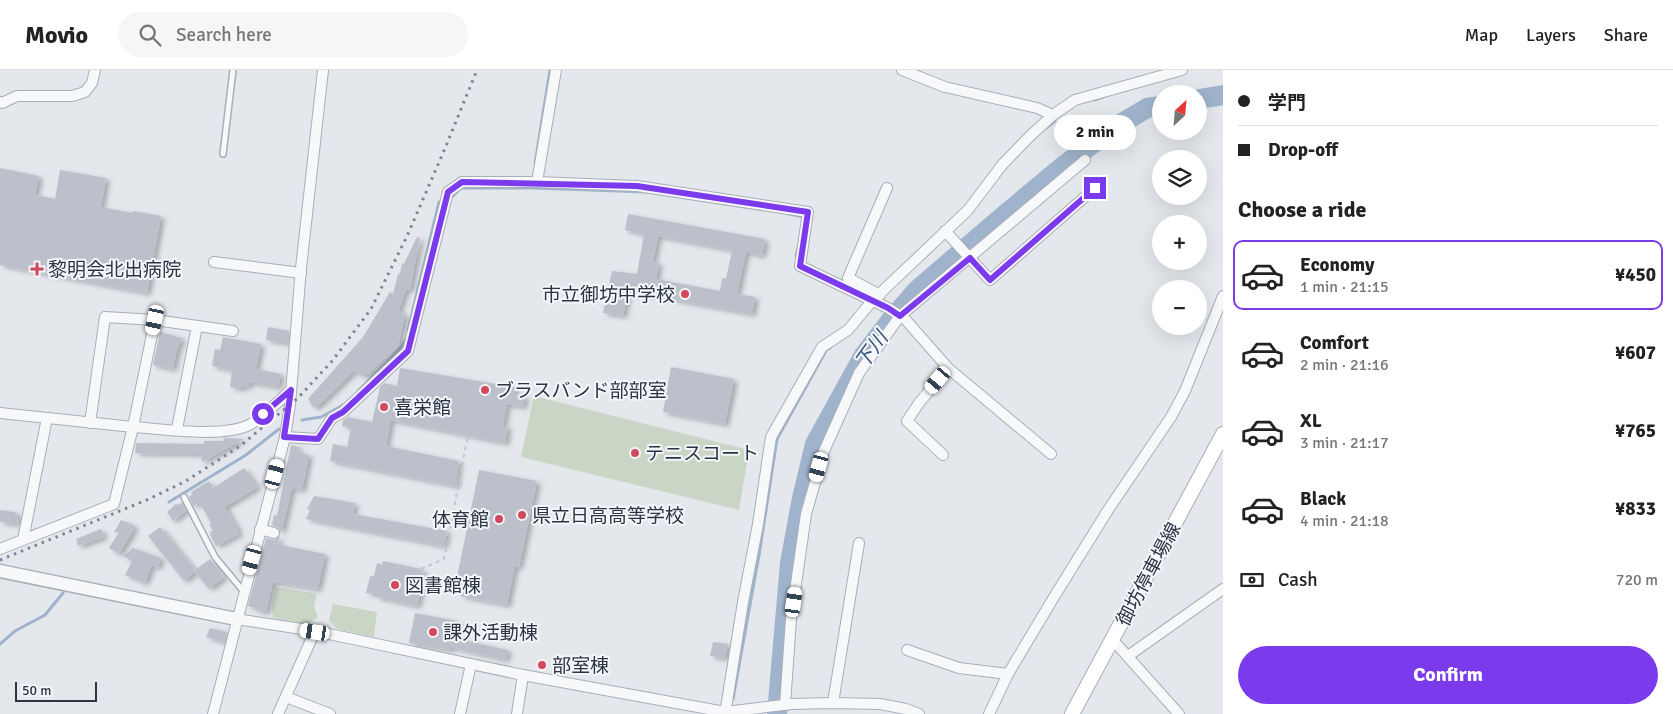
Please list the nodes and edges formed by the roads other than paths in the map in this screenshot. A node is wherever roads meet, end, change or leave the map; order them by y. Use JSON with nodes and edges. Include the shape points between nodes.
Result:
{"nodes":[{"id":1,"x":95,"y":70,"type":"edge"},
{"id":2,"x":233,"y":70,"type":"edge"},
{"id":3,"x":323,"y":70,"type":"edge"},
{"id":4,"x":556,"y":70,"type":"edge"},
{"id":5,"x":902,"y":70,"type":"edge"},
{"id":6,"x":1182,"y":70,"type":"edge"},
{"id":7,"x":0,"y":102,"type":"edge"},
{"id":8,"x":1053,"y":115,"type":"junction"},
{"id":9,"x":223,"y":154,"type":"dead end"},
{"id":10,"x":1085,"y":160,"type":"dead end"},
{"id":11,"x":537,"y":182,"type":"junction"},
{"id":12,"x":887,"y":188,"type":"dead end"},
{"id":13,"x":1095,"y":188,"type":"dead end"},
{"id":14,"x":945,"y":231,"type":"junction"},
{"id":15,"x":970,"y":258,"type":"junction"},
{"id":16,"x":214,"y":262,"type":"dead end"},
{"id":17,"x":301,"y":273,"type":"junction"},
{"id":18,"x":1223,"y":296,"type":"edge"},
{"id":19,"x":876,"y":298,"type":"junction"},
{"id":20,"x":900,"y":316,"type":"junction"},
{"id":21,"x":155,"y":320,"type":"junction"},
{"id":22,"x":197,"y":326,"type":"junction"},
{"id":23,"x":233,"y":331,"type":"dead end"},
{"id":24,"x":948,"y":368,"type":"junction"},
{"id":25,"x":291,"y":390,"type":"junction"},
{"id":26,"x":0,"y":413,"type":"edge"},
{"id":27,"x":47,"y":418,"type":"junction"},
{"id":28,"x":90,"y":423,"type":"junction"},
{"id":29,"x":133,"y":427,"type":"junction"},
{"id":30,"x":177,"y":430,"type":"junction"},
{"id":31,"x":1223,"y":434,"type":"edge"},
{"id":32,"x":284,"y":437,"type":"junction"},
{"id":33,"x":1050,"y":454,"type":"dead end"},
{"id":34,"x":943,"y":455,"type":"dead end"},
{"id":35,"x":184,"y":497,"type":"dead end"},
{"id":36,"x":260,"y":529,"type":"junction"},
{"id":37,"x":274,"y":534,"type":"dead end"},
{"id":38,"x":23,"y":540,"type":"junction"},
{"id":39,"x":859,"y":542,"type":"dead end"},
{"id":40,"x":0,"y":548,"type":"edge"},
{"id":41,"x":0,"y":571,"type":"edge"},
{"id":42,"x":1223,"y":589,"type":"edge"},
{"id":43,"x":244,"y":592,"type":"junction"},
{"id":44,"x":236,"y":619,"type":"junction"},
{"id":45,"x":315,"y":632,"type":"junction"},
{"id":46,"x":1112,"y":639,"type":"junction"},
{"id":47,"x":907,"y":650,"type":"dead end"},
{"id":48,"x":1128,"y":656,"type":"junction"},
{"id":49,"x":471,"y":664,"type":"junction"},
{"id":50,"x":1008,"y":674,"type":"junction"},
{"id":51,"x":522,"y":675,"type":"junction"},
{"id":52,"x":286,"y":697,"type":"junction"},
{"id":53,"x":833,"y":703,"type":"junction"},
{"id":54,"x":786,"y":705,"type":"junction"},
{"id":55,"x":725,"y":713,"type":"edge"},
{"id":56,"x":916,"y":713,"type":"edge"},
{"id":57,"x":213,"y":714,"type":"edge"},
{"id":58,"x":278,"y":714,"type":"edge"},
{"id":59,"x":330,"y":714,"type":"edge"},
{"id":60,"x":460,"y":714,"type":"edge"},
{"id":61,"x":517,"y":714,"type":"edge"},
{"id":62,"x":989,"y":714,"type":"edge"},
{"id":63,"x":1072,"y":714,"type":"edge"},
{"id":64,"x":1179,"y":714,"type":"edge"}],
"edges":[{"from":1,"to":7,"type":"street","via":[[92,83],[85,92],[72,96],[17,96]]},
{"from":2,"to":9,"type":"lane"},
{"from":3,"to":17,"type":"street"},
{"from":4,"to":11,"type":"street"},
{"from":5,"to":8,"type":"street","via":[[945,87],[1037,108]]},
{"from":6,"to":8,"type":"street","via":[[1075,100]]},
{"from":8,"to":14,"type":"street","via":[[1002,165],[968,210]]},
{"from":10,"to":15,"type":"street"},
{"from":11,"to":19,"type":"street","via":[[637,186],[808,212],[800,266]]},
{"from":11,"to":32,"type":"street","via":[[462,182],[448,192],[408,351],[343,412],[332,418],[318,439]]},
{"from":12,"to":19,"type":"street","via":[[848,278]]},
{"from":13,"to":15,"type":"street","via":[[990,280]]},
{"from":14,"to":15,"type":"street"},
{"from":14,"to":19,"type":"street"},
{"from":15,"to":20,"type":"street"},
{"from":16,"to":17,"type":"street"},
{"from":17,"to":25,"type":"street"},
{"from":18,"to":50,"type":"street","via":[[1185,391],[1171,417],[1108,510]]},
{"from":19,"to":20,"type":"street"},
{"from":19,"to":55,"type":"street","via":[[848,330],[822,348],[771,437]]},
{"from":20,"to":24,"type":"street"},
{"from":20,"to":54,"type":"street","via":[[859,373],[824,451],[806,514],[792,619]]},
{"from":21,"to":22,"type":"street"},
{"from":21,"to":28,"type":"street","via":[[105,318]]},
{"from":21,"to":29,"type":"street"},
{"from":22,"to":23,"type":"street"},
{"from":22,"to":30,"type":"street"},
{"from":24,"to":33,"type":"street"},
{"from":24,"to":34,"type":"street","via":[[907,421]]},
{"from":25,"to":30,"type":"street","via":[[249,424],[224,432]]},
{"from":25,"to":32,"type":"street"},
{"from":26,"to":27,"type":"street"},
{"from":27,"to":28,"type":"street"},
{"from":27,"to":38,"type":"street"},
{"from":28,"to":29,"type":"street"},
{"from":29,"to":30,"type":"street"},
{"from":29,"to":38,"type":"street","via":[[114,504]]},
{"from":31,"to":46,"type":"main road","name":"御坊停車場線"},
{"from":32,"to":36,"type":"street"},
{"from":35,"to":43,"type":"lane","via":[[215,557]]},
{"from":36,"to":37,"type":"street"},
{"from":36,"to":43,"type":"street"},
{"from":38,"to":40,"type":"street"},
{"from":39,"to":53,"type":"street"},
{"from":41,"to":44,"type":"street"},
{"from":42,"to":48,"type":"street"},
{"from":43,"to":44,"type":"street"},
{"from":44,"to":45,"type":"street"},
{"from":44,"to":57,"type":"street"},
{"from":45,"to":49,"type":"street"},
{"from":45,"to":52,"type":"street"},
{"from":46,"to":48,"type":"street"},
{"from":46,"to":63,"type":"main road","name":"御坊停車場線"},
{"from":47,"to":50,"type":"street","via":[[959,668]]},
{"from":48,"to":64,"type":"street"},
{"from":49,"to":51,"type":"street"},
{"from":49,"to":60,"type":"street"},
{"from":50,"to":62,"type":"street"},
{"from":51,"to":55,"type":"street"},
{"from":51,"to":61,"type":"street"},
{"from":52,"to":58,"type":"street"},
{"from":52,"to":59,"type":"street"},
{"from":53,"to":54,"type":"street"},
{"from":53,"to":56,"type":"street","via":[[880,704]]},
{"from":54,"to":55,"type":"street"}]}
